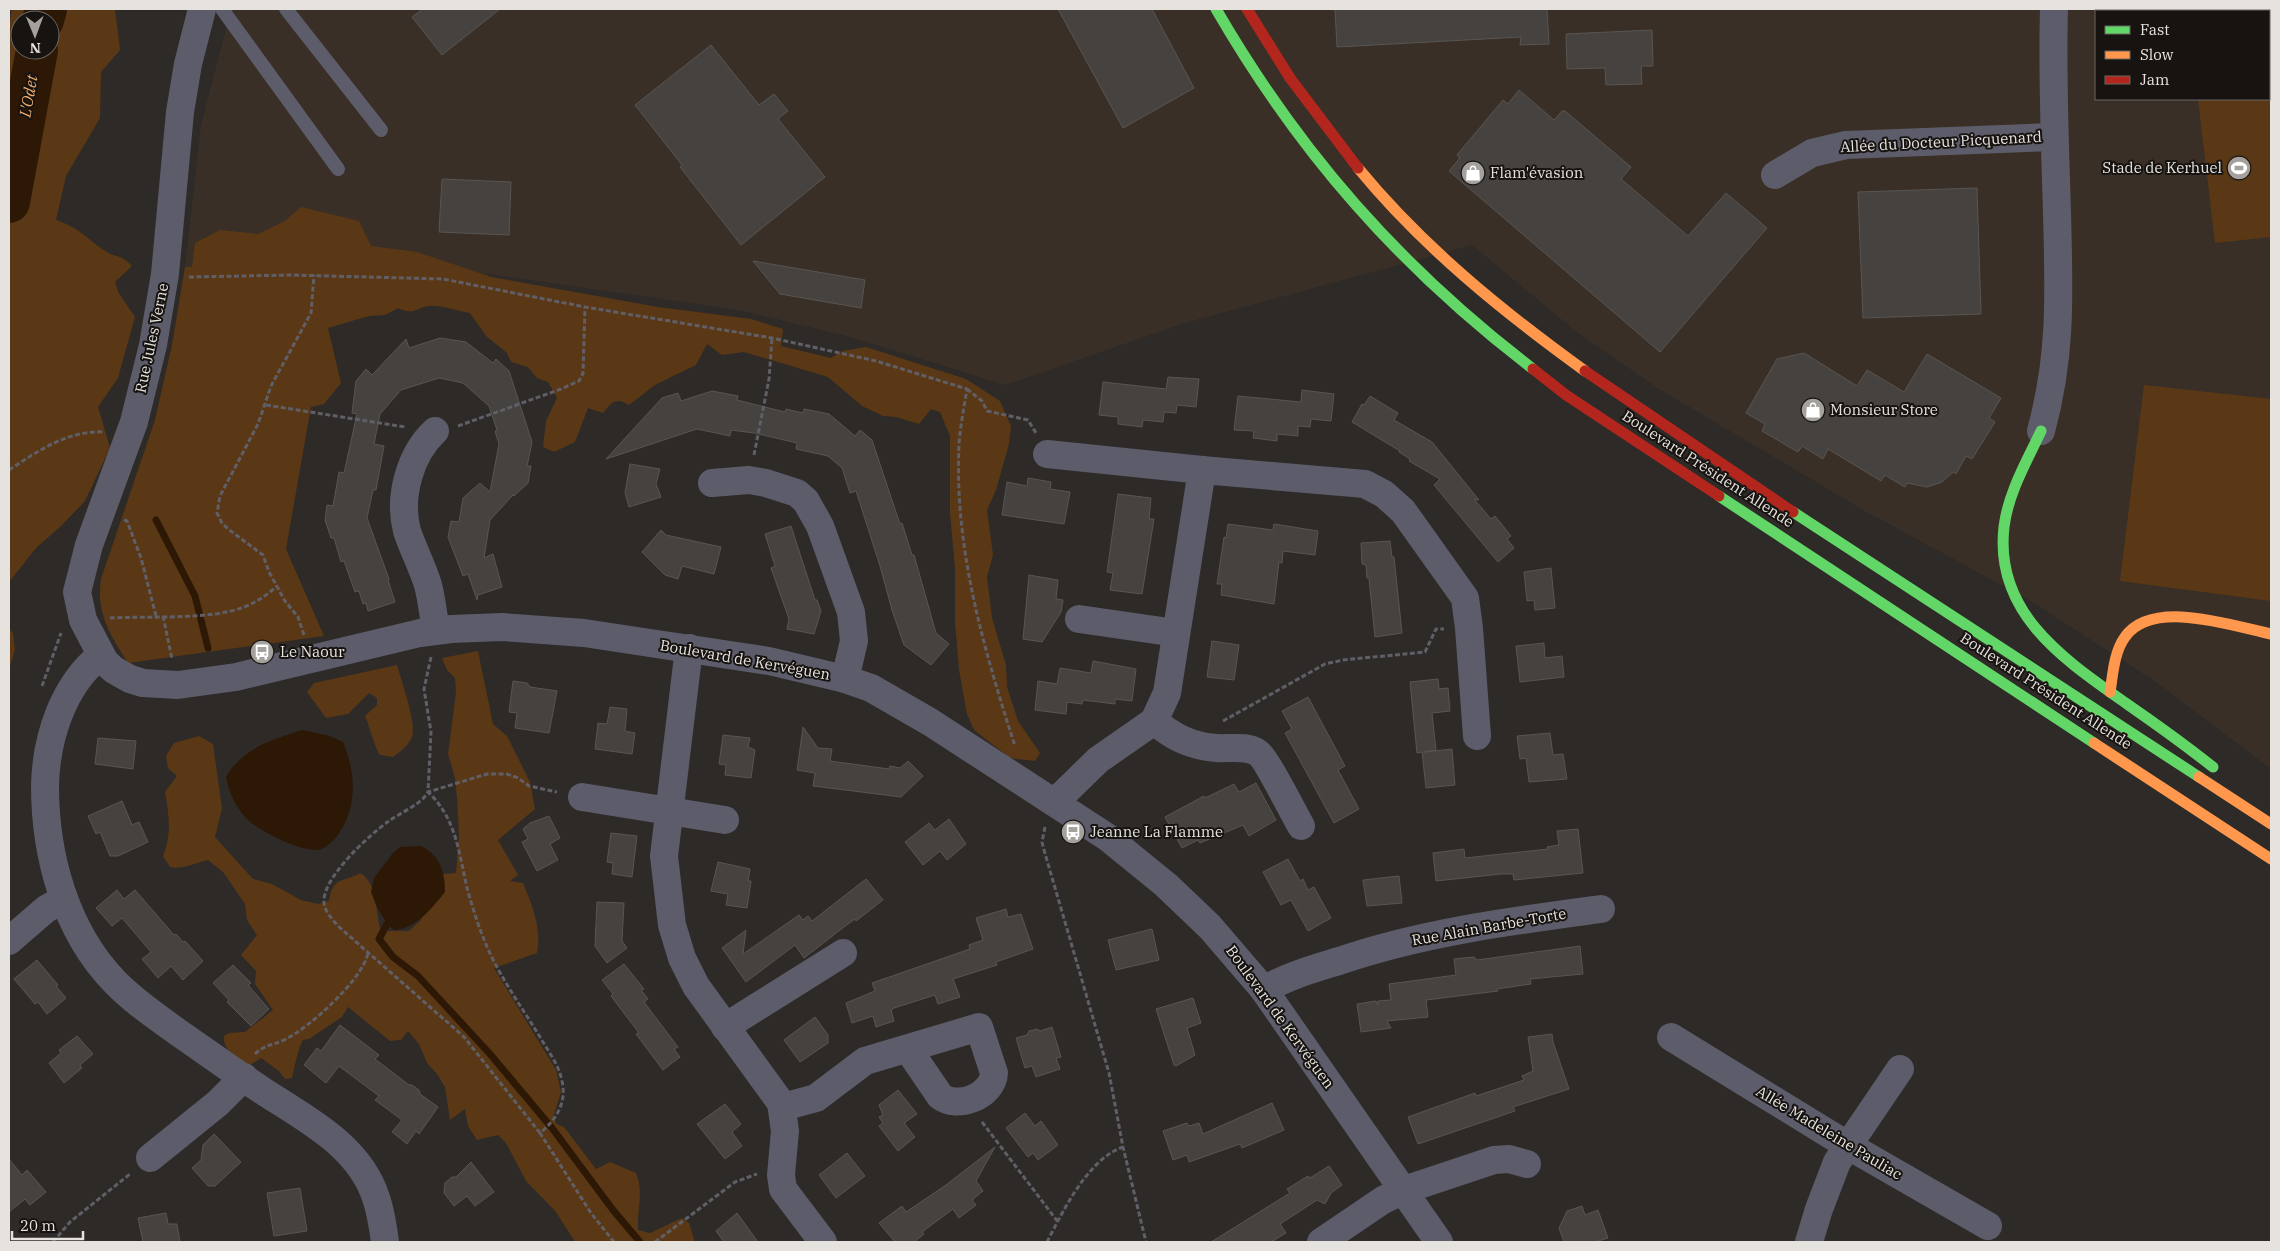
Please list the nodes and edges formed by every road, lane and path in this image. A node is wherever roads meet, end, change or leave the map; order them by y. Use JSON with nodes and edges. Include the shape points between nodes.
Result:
{"nodes":[{"id":1,"x":202,"y":9,"type":"edge"},
{"id":2,"x":222,"y":9,"type":"edge"},
{"id":3,"x":286,"y":9,"type":"edge"},
{"id":4,"x":1216,"y":9,"type":"edge"},
{"id":5,"x":1247,"y":9,"type":"edge"},
{"id":6,"x":2054,"y":9,"type":"edge"},
{"id":7,"x":381,"y":130,"type":"dead end"},
{"id":8,"x":2054,"y":137,"type":"junction"},
{"id":9,"x":338,"y":168,"type":"dead end"},
{"id":10,"x":1775,"y":176,"type":"dead end"},
{"id":11,"x":314,"y":275,"type":"dead end"},
{"id":12,"x":585,"y":307,"type":"dead end"},
{"id":13,"x":772,"y":338,"type":"dead end"},
{"id":14,"x":967,"y":389,"type":"dead end"},
{"id":15,"x":266,"y":404,"type":"junction"},
{"id":16,"x":436,"y":431,"type":"junction"},
{"id":17,"x":2041,"y":431,"type":"joint"},
{"id":18,"x":130,"y":434,"type":"junction"},
{"id":19,"x":1047,"y":454,"type":"joint"},
{"id":20,"x":9,"y":470,"type":"edge"},
{"id":21,"x":1202,"y":470,"type":"junction"},
{"id":22,"x":749,"y":480,"type":"junction"},
{"id":23,"x":712,"y":483,"type":"dead end"},
{"id":24,"x":103,"y":510,"type":"junction"},
{"id":25,"x":277,"y":586,"type":"junction"},
{"id":26,"x":156,"y":616,"type":"junction"},
{"id":27,"x":163,"y":616,"type":"junction"},
{"id":28,"x":1079,"y":619,"type":"dead end"},
{"id":29,"x":84,"y":620,"type":"junction"},
{"id":30,"x":1469,"y":628,"type":"junction"},
{"id":31,"x":436,"y":630,"type":"junction"},
{"id":32,"x":1176,"y":632,"type":"junction"},
{"id":33,"x":2271,"y":634,"type":"edge"},
{"id":34,"x":689,"y":648,"type":"junction"},
{"id":35,"x":101,"y":655,"type":"junction"},
{"id":36,"x":312,"y":660,"type":"junction"},
{"id":37,"x":845,"y":679,"type":"junction"},
{"id":38,"x":178,"y":685,"type":"junction"},
{"id":39,"x":41,"y":689,"type":"dead end"},
{"id":40,"x":2110,"y":692,"type":"junction"},
{"id":41,"x":1154,"y":721,"type":"junction"},
{"id":42,"x":1477,"y":736,"type":"dead end"},
{"id":43,"x":1201,"y":746,"type":"junction"},
{"id":44,"x":2219,"y":772,"type":"dead end"},
{"id":45,"x":428,"y":792,"type":"junction"},
{"id":46,"x":582,"y":796,"type":"joint"},
{"id":47,"x":2249,"y":796,"type":"dead end"},
{"id":48,"x":1055,"y":802,"type":"junction"},
{"id":49,"x":670,"y":811,"type":"junction"},
{"id":50,"x":2271,"y":815,"type":"edge"},
{"id":51,"x":725,"y":820,"type":"dead end"},
{"id":52,"x":2271,"y":824,"type":"edge"},
{"id":53,"x":1301,"y":826,"type":"dead end"},
{"id":54,"x":2271,"y":859,"type":"edge"},
{"id":55,"x":64,"y":899,"type":"junction"},
{"id":56,"x":1601,"y":909,"type":"dead end"},
{"id":57,"x":9,"y":941,"type":"edge"},
{"id":58,"x":368,"y":953,"type":"junction"},
{"id":59,"x":843,"y":953,"type":"dead end"},
{"id":60,"x":1264,"y":990,"type":"junction"},
{"id":61,"x":725,"y":1027,"type":"junction"},
{"id":62,"x":1671,"y":1037,"type":"dead end"},
{"id":63,"x":908,"y":1049,"type":"junction"},
{"id":64,"x":1900,"y":1068,"type":"dead end"},
{"id":65,"x":240,"y":1074,"type":"junction"},
{"id":66,"x":965,"y":1100,"type":"junction"},
{"id":67,"x":783,"y":1107,"type":"junction"},
{"id":68,"x":540,"y":1133,"type":"junction"},
{"id":69,"x":1847,"y":1146,"type":"junction"},
{"id":70,"x":1123,"y":1147,"type":"dead end"},
{"id":71,"x":150,"y":1158,"type":"joint"},
{"id":72,"x":1527,"y":1164,"type":"dead end"},
{"id":73,"x":740,"y":1179,"type":"dead end"},
{"id":74,"x":1404,"y":1190,"type":"junction"},
{"id":75,"x":1058,"y":1222,"type":"junction"},
{"id":76,"x":1988,"y":1226,"type":"dead end"},
{"id":77,"x":53,"y":1242,"type":"edge"},
{"id":78,"x":386,"y":1242,"type":"edge"},
{"id":79,"x":614,"y":1242,"type":"edge"},
{"id":80,"x":655,"y":1242,"type":"edge"},
{"id":81,"x":823,"y":1242,"type":"edge"},
{"id":82,"x":1047,"y":1242,"type":"edge"},
{"id":83,"x":1321,"y":1242,"type":"edge"},
{"id":84,"x":1439,"y":1242,"type":"edge"},
{"id":85,"x":1809,"y":1242,"type":"edge"}],
"edges":[{"from":1,"to":18,"type":"street","name":"Rue Jules Verne","via":[[180,112],[165,274],[153,345]]},
{"from":2,"to":9,"type":"lane"},
{"from":3,"to":7,"type":"lane"},
{"from":4,"to":54,"type":"main road","name":"Boulevard Président Allende","via":[[1258,80],[1332,177],[1393,245],[1464,314],[1566,394]]},
{"from":5,"to":52,"type":"main road","name":"Boulevard Président Allende","via":[[1300,91],[1394,208],[1449,262],[1531,330],[1612,390],[1789,511]]},
{"from":6,"to":8,"type":"street","name":"Allée du Docteur Picquenard"},
{"from":8,"to":10,"type":"street","name":"Allée du Docteur Picquenard","via":[[1846,144],[1808,156]]},
{"from":8,"to":17,"type":"street","name":"Allée du Docteur Picquenard","via":[[2059,329],[2049,401]]},
{"from":11,"to":15,"type":"path","via":[[311,313],[271,386]]},
{"from":12,"to":16,"type":"path","via":[[583,373],[579,381],[475,421]]},
{"from":13,"to":22,"type":"path","via":[[769,379]]},
{"from":14,"to":19,"type":"path","via":[[982,401],[987,411],[1028,420]]},
{"from":15,"to":16,"type":"path"},
{"from":15,"to":25,"type":"path","via":[[220,496],[217,514],[228,529],[263,556]]},
{"from":16,"to":31,"type":"street","via":[[418,451],[404,507],[407,529],[427,583]]},
{"from":17,"to":40,"type":"main road","via":[[2007,512],[2004,565],[2016,600],[2034,629],[2058,654]]},
{"from":18,"to":20,"type":"path","via":[[93,431],[51,443]]},
{"from":18,"to":24,"type":"street","name":"Rue Jules Verne"},
{"from":19,"to":21,"type":"street"},
{"from":21,"to":30,"type":"street","via":[[1356,482],[1373,487],[1403,511],[1454,581],[1465,598]]},
{"from":21,"to":32,"type":"street"},
{"from":22,"to":23,"type":"street"},
{"from":22,"to":37,"type":"street","via":[[797,493],[815,514],[854,626],[852,655]]},
{"from":24,"to":26,"type":"path","via":[[127,521],[141,558]]},
{"from":24,"to":29,"type":"street","name":"Rue Jules Verne","via":[[89,545],[77,592]]},
{"from":25,"to":27,"type":"path","via":[[263,598],[244,607],[225,612]]},
{"from":25,"to":36,"type":"path","via":[[284,601],[298,617]]},
{"from":26,"to":27,"type":"path"},
{"from":26,"to":29,"type":"path"},
{"from":27,"to":38,"type":"path"},
{"from":28,"to":32,"type":"street"},
{"from":29,"to":35,"type":"street","name":"Rue Jules Verne"},
{"from":29,"to":39,"type":"path","via":[[62,630]]},
{"from":30,"to":42,"type":"street"},
{"from":30,"to":43,"type":"path","via":[[1436,629],[1425,652],[1326,664],[1219,723]]},
{"from":31,"to":34,"type":"street","name":"Boulevard de Kervéguen","via":[[529,628]]},
{"from":31,"to":36,"type":"street","name":"Boulevard de Kervéguen"},
{"from":31,"to":45,"type":"path","via":[[424,689],[431,732]]},
{"from":32,"to":41,"type":"street","via":[[1167,693]]},
{"from":33,"to":40,"type":"main road","via":[[2170,615],[2149,618],[2129,631],[2117,651]]},
{"from":34,"to":37,"type":"street","name":"Boulevard de Kervéguen","via":[[769,661]]},
{"from":34,"to":49,"type":"street"},
{"from":35,"to":38,"type":"street","name":"Boulevard de Kervéguen","via":[[114,670],[130,679]]},
{"from":35,"to":55,"type":"street","via":[[72,686],[54,729],[47,764],[47,828]]},
{"from":36,"to":38,"type":"street","name":"Boulevard de Kervéguen","via":[[236,678]]},
{"from":37,"to":48,"type":"street","name":"Boulevard de Kervéguen","via":[[894,699]]},
{"from":40,"to":44,"type":"main road"},
{"from":41,"to":43,"type":"street","via":[[1170,734]]},
{"from":41,"to":48,"type":"street","via":[[1098,760]]},
{"from":43,"to":53,"type":"street","via":[[1247,748],[1260,754]]},
{"from":45,"to":46,"type":"path","via":[[487,774],[507,774],[529,786]]},
{"from":45,"to":58,"type":"path","via":[[423,799],[372,834],[346,860],[326,889],[324,903],[330,916]]},
{"from":45,"to":68,"type":"path","via":[[444,809],[453,828],[473,908],[493,960],[559,1070],[563,1102],[550,1125]]},
{"from":46,"to":49,"type":"street"},
{"from":47,"to":50,"type":"main road"},
{"from":48,"to":60,"type":"street","name":"Boulevard de Kervéguen","via":[[1126,851],[1173,892],[1224,940]]},
{"from":49,"to":51,"type":"street"},
{"from":49,"to":61,"type":"street","via":[[664,856],[674,932],[696,986]]},
{"from":55,"to":57,"type":"street","via":[[50,906]]},
{"from":55,"to":65,"type":"street","via":[[90,949],[114,981],[148,1010]]},
{"from":56,"to":60,"type":"street","name":"Rue Alain Barbe-Torte","via":[[1443,932],[1374,949],[1295,975]]},
{"from":58,"to":65,"type":"path","via":[[364,967],[309,1025],[284,1040],[263,1047]]},
{"from":58,"to":68,"type":"path","via":[[464,1037]]},
{"from":59,"to":61,"type":"street"},
{"from":60,"to":74,"type":"street","name":"Boulevard de Kervéguen"},
{"from":61,"to":67,"type":"street","via":[[776,1093]]},
{"from":62,"to":69,"type":"street","name":"Allée Madeleine Pauliac"},
{"from":63,"to":66,"type":"street","via":[[946,1102]]},
{"from":63,"to":66,"type":"street","via":[[979,1027],[994,1080],[988,1089]]},
{"from":63,"to":67,"type":"street","via":[[865,1061],[816,1098]]},
{"from":64,"to":69,"type":"street"},
{"from":65,"to":71,"type":"street","via":[[218,1103]]},
{"from":65,"to":78,"type":"street","via":[[331,1136],[344,1150],[376,1197]]},
{"from":66,"to":75,"type":"path"},
{"from":67,"to":81,"type":"street","via":[[783,1189]]},
{"from":68,"to":79,"type":"path","via":[[591,1213]]},
{"from":69,"to":76,"type":"street","name":"Allée Madeleine Pauliac"},
{"from":69,"to":85,"type":"street","via":[[1837,1162]]},
{"from":70,"to":75,"type":"path","via":[[1095,1166]]},
{"from":71,"to":77,"type":"path","via":[[70,1222]]},
{"from":72,"to":74,"type":"street","via":[[1510,1159],[1494,1160]]},
{"from":73,"to":80,"type":"path"},
{"from":74,"to":83,"type":"street","via":[[1383,1200]]},
{"from":74,"to":84,"type":"street","name":"Boulevard de Kervéguen"},
{"from":75,"to":82,"type":"path"}]}
